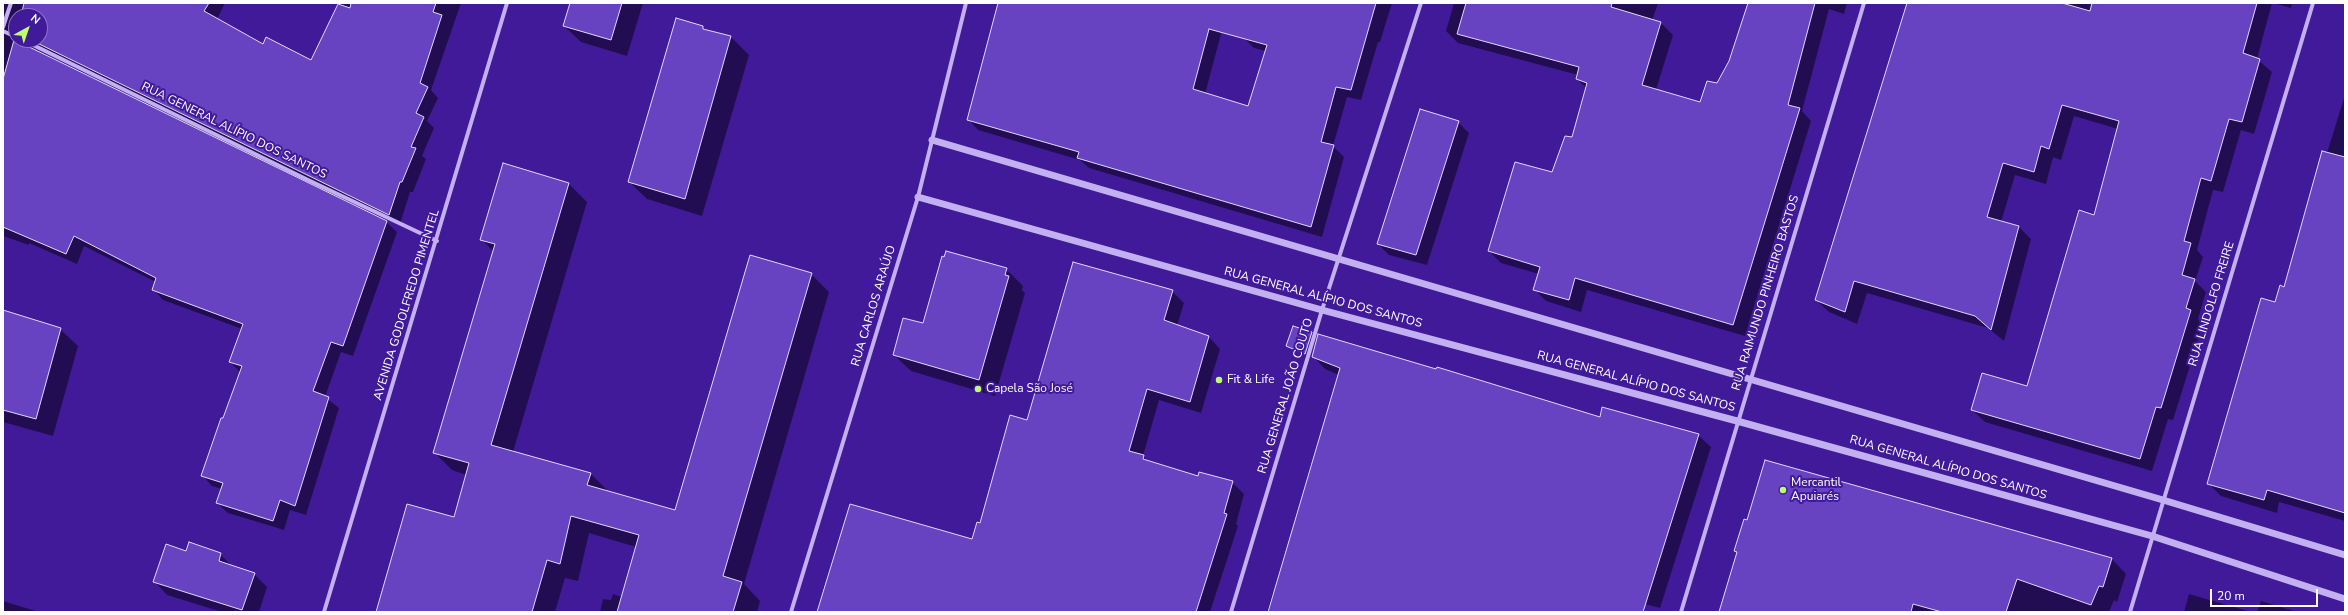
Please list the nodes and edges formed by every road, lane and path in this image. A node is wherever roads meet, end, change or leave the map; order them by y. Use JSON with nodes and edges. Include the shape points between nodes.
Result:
{"nodes":[{"id":1,"x":11,"y":3,"type":"edge"},
{"id":2,"x":507,"y":3,"type":"edge"},
{"id":3,"x":966,"y":3,"type":"edge"},
{"id":4,"x":1420,"y":3,"type":"edge"},
{"id":5,"x":1864,"y":3,"type":"edge"},
{"id":6,"x":2313,"y":3,"type":"edge"},
{"id":7,"x":3,"y":27,"type":"edge"},
{"id":8,"x":39,"y":48,"type":"edge"},
{"id":9,"x":932,"y":140,"type":"junction"},
{"id":10,"x":918,"y":197,"type":"junction"},
{"id":11,"x":437,"y":241,"type":"junction"},
{"id":12,"x":1339,"y":258,"type":"junction"},
{"id":13,"x":1322,"y":310,"type":"junction"},
{"id":14,"x":1750,"y":380,"type":"junction"},
{"id":15,"x":1737,"y":421,"type":"junction"},
{"id":16,"x":2163,"y":500,"type":"junction"},
{"id":17,"x":2152,"y":536,"type":"junction"},
{"id":18,"x":2345,"y":555,"type":"edge"},
{"id":19,"x":2345,"y":599,"type":"edge"},
{"id":20,"x":324,"y":612,"type":"edge"},
{"id":21,"x":791,"y":612,"type":"edge"},
{"id":22,"x":1231,"y":612,"type":"edge"},
{"id":23,"x":1681,"y":612,"type":"edge"},
{"id":24,"x":2130,"y":612,"type":"edge"}],
"edges":[{"from":1,"to":7,"type":"street"},
{"from":2,"to":11,"type":"street","name":"AVENIDA GODOLFREDO PIMENTEL"},
{"from":3,"to":9,"type":"street","name":"RUA CARLOS ARAÚJO"},
{"from":4,"to":12,"type":"street","name":"RUA GENERAL JOÃO COUTO"},
{"from":5,"to":14,"type":"street","name":"RUA RAIMUNDO PINHEIRO BASTOS"},
{"from":6,"to":16,"type":"street","name":"RUA LINDOLFO FREIRE"},
{"from":8,"to":11,"type":"street","name":"RUA GENERAL ALÍPIO DOS SANTOS"},
{"from":9,"to":10,"type":"street","name":"RUA CARLOS ARAÚJO"},
{"from":9,"to":12,"type":"street"},
{"from":10,"to":13,"type":"street","name":"RUA GENERAL ALÍPIO DOS SANTOS"},
{"from":10,"to":21,"type":"street","name":"RUA CARLOS ARAÚJO"},
{"from":11,"to":20,"type":"street","name":"AVENIDA GODOLFREDO PIMENTEL"},
{"from":12,"to":13,"type":"street","name":"RUA GENERAL JOÃO COUTO"},
{"from":12,"to":14,"type":"street"},
{"from":13,"to":15,"type":"street","name":"RUA GENERAL ALÍPIO DOS SANTOS"},
{"from":13,"to":22,"type":"street","name":"RUA GENERAL JOÃO COUTO"},
{"from":14,"to":15,"type":"street","name":"RUA RAIMUNDO PINHEIRO BASTOS"},
{"from":14,"to":16,"type":"street"},
{"from":15,"to":17,"type":"street","name":"RUA GENERAL ALÍPIO DOS SANTOS"},
{"from":15,"to":23,"type":"street","name":"RUA RAIMUNDO PINHEIRO BASTOS"},
{"from":16,"to":17,"type":"street","name":"RUA LINDOLFO FREIRE"},
{"from":16,"to":18,"type":"street"},
{"from":17,"to":19,"type":"street","name":"RUA GENERAL ALÍPIO DOS SANTOS"},
{"from":17,"to":24,"type":"street","name":"RUA LINDOLFO FREIRE"}]}
